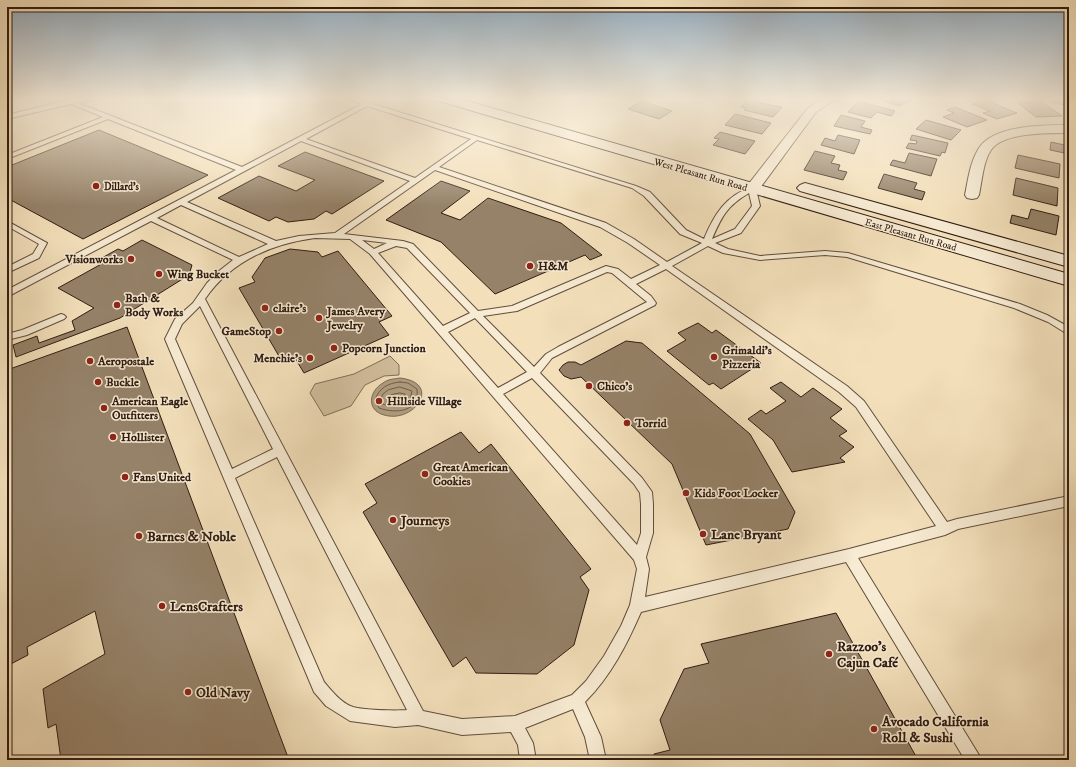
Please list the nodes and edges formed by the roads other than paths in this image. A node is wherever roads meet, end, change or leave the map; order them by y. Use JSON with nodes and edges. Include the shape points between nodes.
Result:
{"nodes":[{"id":1,"x":65,"y":134,"type":"edge"},
{"id":2,"x":150,"y":134,"type":"edge"},
{"id":3,"x":311,"y":134,"type":"edge"},
{"id":4,"x":463,"y":134,"type":"edge"},
{"id":5,"x":581,"y":134,"type":"edge"},
{"id":6,"x":613,"y":134,"type":"edge"},
{"id":7,"x":792,"y":134,"type":"edge"},
{"id":8,"x":1014,"y":134,"type":"edge"},
{"id":9,"x":476,"y":138,"type":"junction"},
{"id":10,"x":301,"y":139,"type":"junction"},
{"id":11,"x":655,"y":146,"type":"dead end"},
{"id":12,"x":7,"y":157,"type":"edge"},
{"id":13,"x":434,"y":167,"type":"junction"},
{"id":14,"x":242,"y":170,"type":"junction"},
{"id":15,"x":755,"y":179,"type":"junction"},
{"id":16,"x":415,"y":180,"type":"junction"},
{"id":17,"x":972,"y":195,"type":"dead end"},
{"id":18,"x":181,"y":202,"type":"junction"},
{"id":19,"x":151,"y":218,"type":"junction"},
{"id":20,"x":7,"y":223,"type":"edge"},
{"id":21,"x":334,"y":237,"type":"junction"},
{"id":22,"x":353,"y":237,"type":"junction"},
{"id":23,"x":402,"y":243,"type":"junction"},
{"id":24,"x":275,"y":244,"type":"junction"},
{"id":25,"x":706,"y":244,"type":"junction"},
{"id":26,"x":373,"y":252,"type":"junction"},
{"id":27,"x":238,"y":260,"type":"junction"},
{"id":28,"x":1069,"y":262,"type":"edge"},
{"id":29,"x":666,"y":266,"type":"junction"},
{"id":30,"x":7,"y":270,"type":"edge"},
{"id":31,"x":1069,"y":280,"type":"edge"},
{"id":32,"x":630,"y":283,"type":"junction"},
{"id":33,"x":7,"y":294,"type":"edge"},
{"id":34,"x":201,"y":299,"type":"junction"},
{"id":35,"x":476,"y":314,"type":"junction"},
{"id":36,"x":61,"y":317,"type":"dead end"},
{"id":37,"x":442,"y":331,"type":"junction"},
{"id":38,"x":1069,"y":332,"type":"edge"},
{"id":39,"x":7,"y":338,"type":"edge"},
{"id":40,"x":534,"y":373,"type":"junction"},
{"id":41,"x":496,"y":393,"type":"junction"},
{"id":42,"x":280,"y":451,"type":"junction"},
{"id":43,"x":229,"y":476,"type":"junction"},
{"id":44,"x":1069,"y":501,"type":"edge"},
{"id":45,"x":945,"y":529,"type":"junction"},
{"id":46,"x":849,"y":555,"type":"junction"},
{"id":47,"x":640,"y":557,"type":"junction"},
{"id":48,"x":637,"y":606,"type":"junction"},
{"id":49,"x":577,"y":700,"type":"junction"},
{"id":50,"x":418,"y":717,"type":"junction"},
{"id":51,"x":515,"y":724,"type":"junction"},
{"id":52,"x":528,"y":760,"type":"edge"},
{"id":53,"x":598,"y":760,"type":"edge"},
{"id":54,"x":974,"y":760,"type":"edge"}],
"edges":[{"from":1,"to":12,"type":"lane"},
{"from":2,"to":14,"type":"lane"},
{"from":3,"to":10,"type":"lane"},
{"from":4,"to":9,"type":"lane"},
{"from":5,"to":15,"type":"main road","name":"West Pleasant Run Road"},
{"from":6,"to":11,"type":"main road","name":"West Pleasant Run Road"},
{"from":7,"to":15,"type":"street"},
{"from":8,"to":17,"type":"street","via":[[988,145],[982,156]]},
{"from":9,"to":13,"type":"lane"},
{"from":9,"to":25,"type":"lane","via":[[634,188],[647,194],[683,232]]},
{"from":10,"to":14,"type":"lane"},
{"from":10,"to":16,"type":"lane"},
{"from":13,"to":16,"type":"lane"},
{"from":13,"to":29,"type":"lane","via":[[603,225]]},
{"from":14,"to":18,"type":"lane"},
{"from":15,"to":25,"type":"lane","via":[[717,218]]},
{"from":15,"to":25,"type":"lane","via":[[756,206],[738,231]]},
{"from":15,"to":28,"type":"main road","name":"East Pleasant Run Road"},
{"from":15,"to":31,"type":"main road","name":"East Pleasant Run Road"},
{"from":16,"to":21,"type":"lane"},
{"from":18,"to":19,"type":"lane"},
{"from":18,"to":24,"type":"lane"},
{"from":19,"to":27,"type":"lane"},
{"from":19,"to":33,"type":"lane"},
{"from":20,"to":30,"type":"lane","via":[[43,243],[36,256]]},
{"from":21,"to":22,"type":"lane"},
{"from":21,"to":24,"type":"lane","via":[[314,236]]},
{"from":22,"to":23,"type":"lane"},
{"from":22,"to":26,"type":"lane"},
{"from":23,"to":26,"type":"lane","via":[[395,243]]},
{"from":23,"to":35,"type":"lane","via":[[410,246]]},
{"from":24,"to":27,"type":"lane"},
{"from":25,"to":29,"type":"lane"},
{"from":25,"to":38,"type":"lane","via":[[760,258],[825,253],[848,255],[1018,306]]},
{"from":26,"to":37,"type":"lane"},
{"from":27,"to":34,"type":"lane","via":[[208,286]]},
{"from":29,"to":32,"type":"lane"},
{"from":29,"to":45,"type":"lane","via":[[843,389],[860,404]]},
{"from":32,"to":35,"type":"lane","via":[[615,271],[606,269],[514,309]]},
{"from":32,"to":40,"type":"lane","via":[[652,303],[549,356]]},
{"from":34,"to":42,"type":"lane"},
{"from":34,"to":43,"type":"lane","via":[[176,324],[170,339]]},
{"from":35,"to":37,"type":"lane"},
{"from":35,"to":40,"type":"lane"},
{"from":36,"to":39,"type":"lane"},
{"from":37,"to":41,"type":"lane"},
{"from":40,"to":41,"type":"lane"},
{"from":40,"to":47,"type":"lane","via":[[646,492],[647,533]]},
{"from":41,"to":47,"type":"lane"},
{"from":42,"to":43,"type":"lane"},
{"from":42,"to":50,"type":"lane"},
{"from":43,"to":50,"type":"lane","via":[[319,687],[331,701],[350,714],[395,719]]},
{"from":44,"to":45,"type":"lane","via":[[957,524]]},
{"from":45,"to":46,"type":"lane"},
{"from":46,"to":48,"type":"lane"},
{"from":46,"to":54,"type":"lane"},
{"from":47,"to":48,"type":"lane","via":[[643,569]]},
{"from":48,"to":49,"type":"lane","via":[[609,661]]},
{"from":49,"to":51,"type":"lane"},
{"from":49,"to":53,"type":"lane","via":[[593,737]]},
{"from":50,"to":51,"type":"lane","via":[[462,727]]},
{"from":51,"to":52,"type":"lane","via":[[525,743]]}]}
